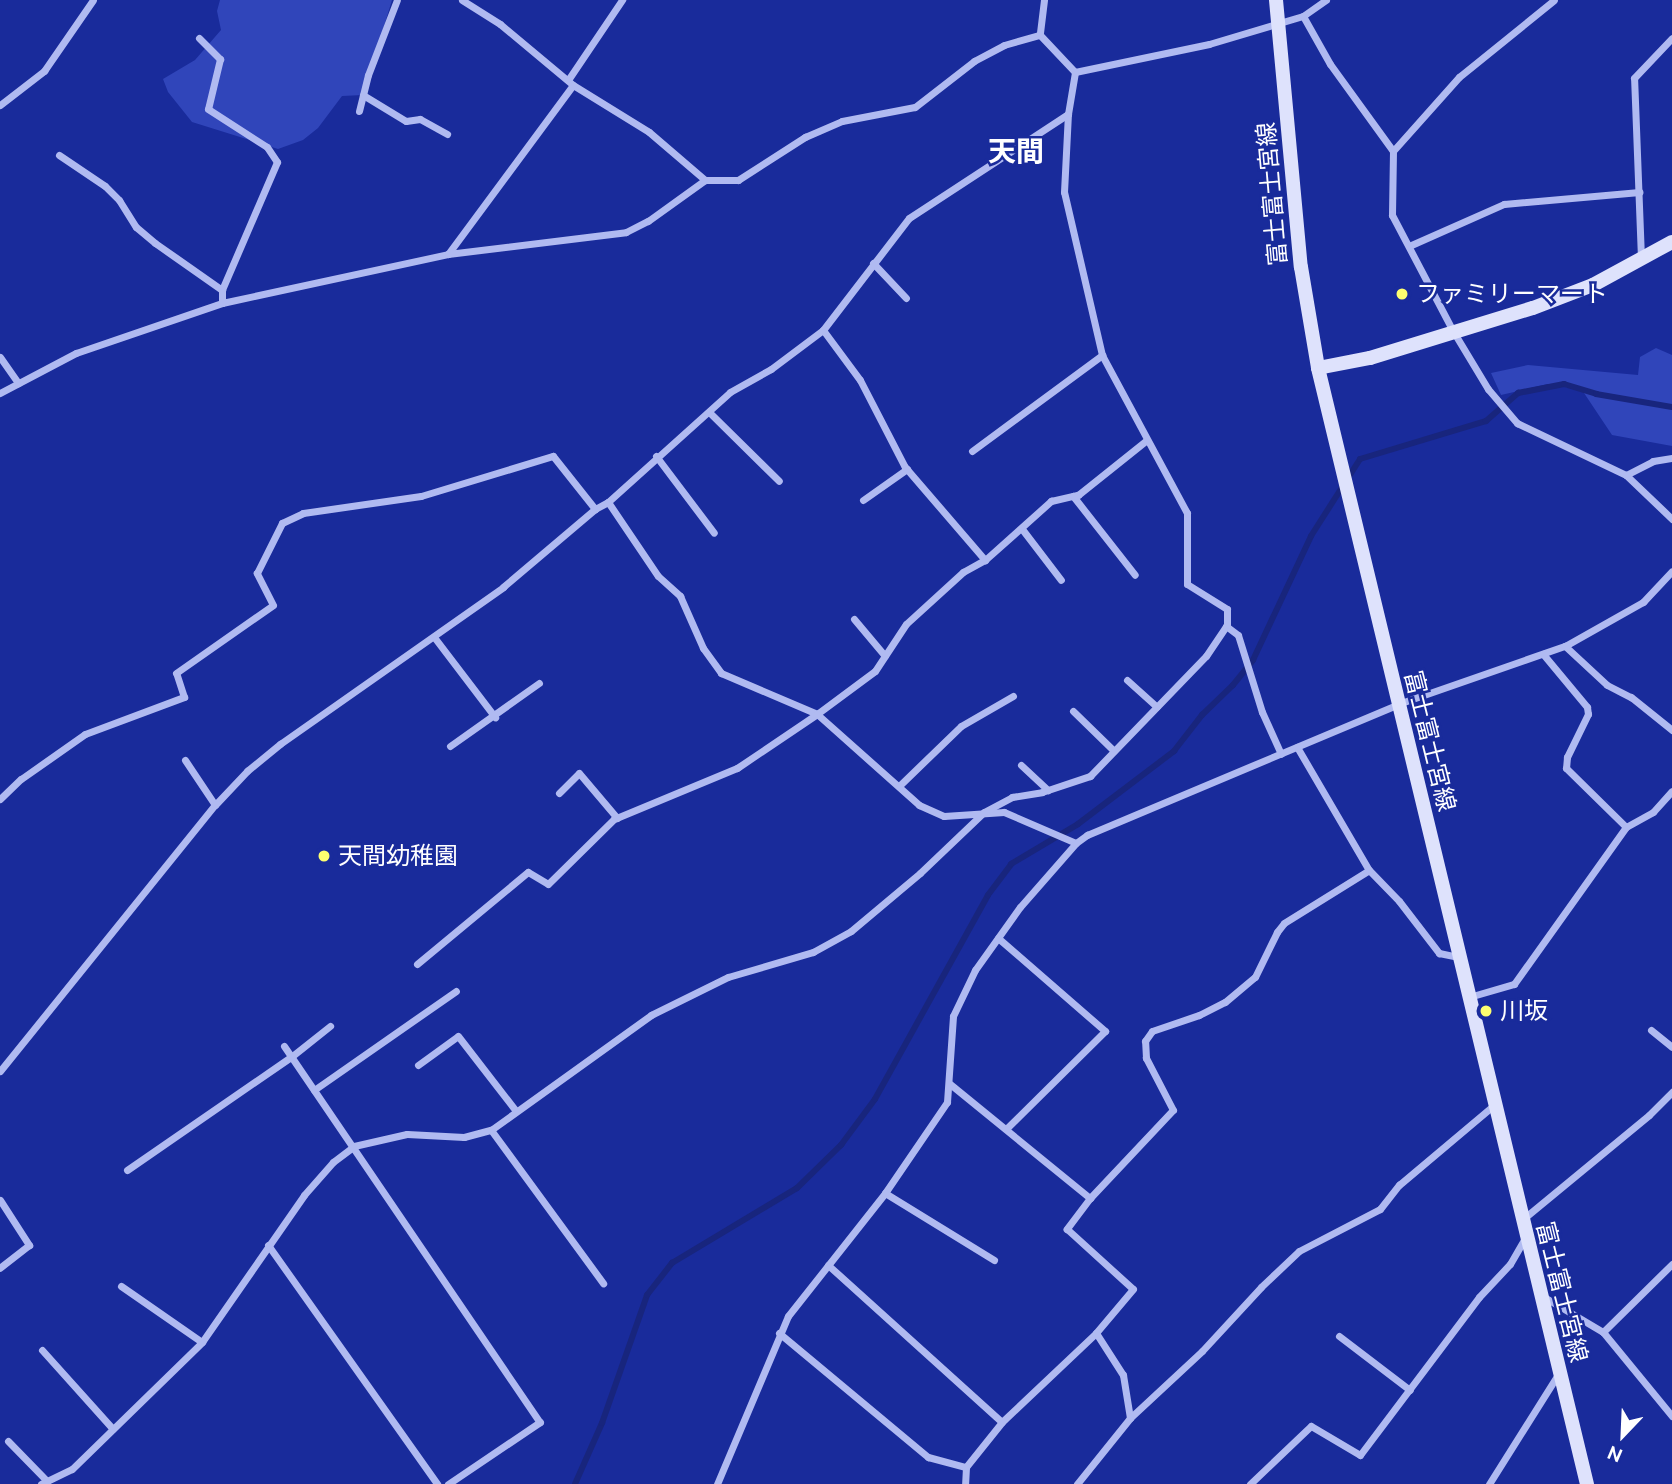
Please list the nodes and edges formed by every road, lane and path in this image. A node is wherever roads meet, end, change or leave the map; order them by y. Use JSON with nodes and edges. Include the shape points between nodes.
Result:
{"nodes":[{"id":1,"x":93,"y":0,"type":"edge"},
{"id":2,"x":397,"y":0,"type":"edge"},
{"id":3,"x":462,"y":0,"type":"edge"},
{"id":4,"x":622,"y":0,"type":"edge"},
{"id":5,"x":1044,"y":0,"type":"edge"},
{"id":6,"x":1276,"y":0,"type":"edge"},
{"id":7,"x":1325,"y":0,"type":"edge"},
{"id":8,"x":1554,"y":0,"type":"edge"},
{"id":9,"x":1303,"y":16,"type":"junction"},
{"id":10,"x":1278,"y":22,"type":"junction"},
{"id":11,"x":1040,"y":35,"type":"junction"},
{"id":12,"x":198,"y":38,"type":"dead end"},
{"id":13,"x":1672,"y":38,"type":"edge"},
{"id":14,"x":1075,"y":72,"type":"junction"},
{"id":15,"x":571,"y":83,"type":"junction"},
{"id":16,"x":363,"y":95,"type":"junction"},
{"id":17,"x":0,"y":105,"type":"edge"},
{"id":18,"x":359,"y":111,"type":"dead end"},
{"id":19,"x":1068,"y":114,"type":"junction"},
{"id":20,"x":447,"y":134,"type":"dead end"},
{"id":21,"x":1393,"y":151,"type":"junction"},
{"id":22,"x":59,"y":155,"type":"dead end"},
{"id":23,"x":705,"y":180,"type":"junction"},
{"id":24,"x":1639,"y":192,"type":"junction"},
{"id":25,"x":1672,"y":242,"type":"edge"},
{"id":26,"x":1409,"y":246,"type":"junction"},
{"id":27,"x":448,"y":254,"type":"junction"},
{"id":28,"x":1641,"y":259,"type":"junction"},
{"id":29,"x":873,"y":263,"type":"junction"},
{"id":30,"x":222,"y":290,"type":"junction"},
{"id":31,"x":906,"y":298,"type":"dead end"},
{"id":32,"x":222,"y":303,"type":"junction"},
{"id":33,"x":823,"y":330,"type":"junction"},
{"id":34,"x":1452,"y":331,"type":"junction"},
{"id":35,"x":1102,"y":355,"type":"junction"},
{"id":36,"x":0,"y":357,"type":"edge"},
{"id":37,"x":1318,"y":368,"type":"junction"},
{"id":38,"x":18,"y":383,"type":"junction"},
{"id":39,"x":0,"y":393,"type":"edge"},
{"id":40,"x":709,"y":412,"type":"junction"},
{"id":41,"x":1147,"y":440,"type":"junction"},
{"id":42,"x":972,"y":451,"type":"dead end"},
{"id":43,"x":656,"y":456,"type":"junction"},
{"id":44,"x":1672,"y":458,"type":"edge"},
{"id":45,"x":907,"y":469,"type":"junction"},
{"id":46,"x":1626,"y":475,"type":"junction"},
{"id":47,"x":779,"y":481,"type":"dead end"},
{"id":48,"x":1073,"y":496,"type":"junction"},
{"id":49,"x":863,"y":500,"type":"dead end"},
{"id":50,"x":608,"y":502,"type":"junction"},
{"id":51,"x":595,"y":509,"type":"junction"},
{"id":52,"x":1672,"y":519,"type":"edge"},
{"id":53,"x":1022,"y":529,"type":"junction"},
{"id":54,"x":714,"y":533,"type":"dead end"},
{"id":55,"x":985,"y":559,"type":"junction"},
{"id":56,"x":1672,"y":571,"type":"edge"},
{"id":57,"x":1135,"y":575,"type":"dead end"},
{"id":58,"x":1061,"y":580,"type":"dead end"},
{"id":59,"x":854,"y":619,"type":"dead end"},
{"id":60,"x":1226,"y":626,"type":"junction"},
{"id":61,"x":434,"y":637,"type":"junction"},
{"id":62,"x":1565,"y":646,"type":"junction"},
{"id":63,"x":1543,"y":654,"type":"junction"},
{"id":64,"x":885,"y":656,"type":"junction"},
{"id":65,"x":1127,"y":680,"type":"dead end"},
{"id":66,"x":539,"y":683,"type":"dead end"},
{"id":67,"x":1013,"y":696,"type":"dead end"},
{"id":68,"x":1398,"y":704,"type":"junction"},
{"id":69,"x":1157,"y":707,"type":"junction"},
{"id":70,"x":1073,"y":711,"type":"dead end"},
{"id":71,"x":817,"y":714,"type":"junction"},
{"id":72,"x":495,"y":717,"type":"junction"},
{"id":73,"x":1672,"y":730,"type":"edge"},
{"id":74,"x":450,"y":746,"type":"dead end"},
{"id":75,"x":1297,"y":747,"type":"junction"},
{"id":76,"x":1114,"y":751,"type":"junction"},
{"id":77,"x":1281,"y":754,"type":"junction"},
{"id":78,"x":185,"y":760,"type":"dead end"},
{"id":79,"x":1021,"y":765,"type":"dead end"},
{"id":80,"x":899,"y":786,"type":"junction"},
{"id":81,"x":1048,"y":790,"type":"junction"},
{"id":82,"x":1672,"y":791,"type":"edge"},
{"id":83,"x":559,"y":793,"type":"dead end"},
{"id":84,"x":0,"y":799,"type":"edge"},
{"id":85,"x":215,"y":805,"type":"junction"},
{"id":86,"x":984,"y":812,"type":"junction"},
{"id":87,"x":617,"y":818,"type":"junction"},
{"id":88,"x":1626,"y":827,"type":"junction"},
{"id":89,"x":1076,"y":843,"type":"junction"},
{"id":90,"x":1369,"y":870,"type":"junction"},
{"id":91,"x":998,"y":938,"type":"junction"},
{"id":92,"x":1458,"y":957,"type":"junction"},
{"id":93,"x":417,"y":964,"type":"dead end"},
{"id":94,"x":456,"y":991,"type":"dead end"},
{"id":95,"x":1469,"y":997,"type":"junction"},
{"id":96,"x":330,"y":1026,"type":"dead end"},
{"id":97,"x":1651,"y":1030,"type":"dead end"},
{"id":98,"x":284,"y":1046,"type":"dead end"},
{"id":99,"x":1672,"y":1047,"type":"edge"},
{"id":100,"x":291,"y":1057,"type":"junction"},
{"id":101,"x":418,"y":1065,"type":"dead end"},
{"id":102,"x":0,"y":1071,"type":"edge"},
{"id":103,"x":950,"y":1084,"type":"junction"},
{"id":104,"x":314,"y":1090,"type":"junction"},
{"id":105,"x":1672,"y":1092,"type":"edge"},
{"id":106,"x":1494,"y":1105,"type":"junction"},
{"id":107,"x":516,"y":1111,"type":"junction"},
{"id":108,"x":1006,"y":1129,"type":"junction"},
{"id":109,"x":491,"y":1130,"type":"junction"},
{"id":110,"x":354,"y":1146,"type":"junction"},
{"id":111,"x":127,"y":1170,"type":"dead end"},
{"id":112,"x":885,"y":1194,"type":"junction"},
{"id":113,"x":1090,"y":1198,"type":"junction"},
{"id":114,"x":0,"y":1200,"type":"edge"},
{"id":115,"x":1521,"y":1221,"type":"junction"},
{"id":116,"x":1525,"y":1238,"type":"junction"},
{"id":117,"x":268,"y":1245,"type":"junction"},
{"id":118,"x":994,"y":1261,"type":"dead end"},
{"id":119,"x":1672,"y":1264,"type":"edge"},
{"id":120,"x":828,"y":1265,"type":"junction"},
{"id":121,"x":0,"y":1268,"type":"edge"},
{"id":122,"x":603,"y":1283,"type":"dead end"},
{"id":123,"x":121,"y":1286,"type":"dead end"},
{"id":124,"x":1539,"y":1292,"type":"junction"},
{"id":125,"x":1603,"y":1332,"type":"junction"},
{"id":126,"x":779,"y":1333,"type":"junction"},
{"id":127,"x":1096,"y":1333,"type":"junction"},
{"id":128,"x":1339,"y":1336,"type":"dead end"},
{"id":129,"x":202,"y":1342,"type":"junction"},
{"id":130,"x":42,"y":1350,"type":"dead end"},
{"id":131,"x":1559,"y":1372,"type":"junction"},
{"id":132,"x":1410,"y":1390,"type":"junction"},
{"id":133,"x":1672,"y":1416,"type":"edge"},
{"id":134,"x":1130,"y":1418,"type":"junction"},
{"id":135,"x":1002,"y":1422,"type":"junction"},
{"id":136,"x":113,"y":1429,"type":"junction"},
{"id":137,"x":8,"y":1441,"type":"dead end"},
{"id":138,"x":966,"y":1467,"type":"junction"},
{"id":139,"x":44,"y":1483,"type":"edge"},
{"id":140,"x":437,"y":1484,"type":"edge"},
{"id":141,"x":448,"y":1484,"type":"edge"},
{"id":142,"x":718,"y":1484,"type":"edge"},
{"id":143,"x":965,"y":1484,"type":"edge"},
{"id":144,"x":1077,"y":1484,"type":"edge"},
{"id":145,"x":1250,"y":1484,"type":"edge"},
{"id":146,"x":1489,"y":1484,"type":"edge"},
{"id":147,"x":1587,"y":1484,"type":"edge"}],
"edges":[{"from":1,"to":17,"type":"street","via":[[44,71]]},
{"from":2,"to":16,"type":"street"},
{"from":3,"to":15,"type":"street","via":[[500,24]]},
{"from":4,"to":15,"type":"street"},
{"from":5,"to":11,"type":"street"},
{"from":6,"to":10,"type":"main road","name":"富士富士宮線"},
{"from":7,"to":9,"type":"street"},
{"from":8,"to":21,"type":"street","via":[[1459,77]]},
{"from":9,"to":10,"type":"street"},
{"from":9,"to":21,"type":"street","via":[[1330,64]]},
{"from":10,"to":14,"type":"street","via":[[1209,44]]},
{"from":10,"to":37,"type":"main road","name":"富士富士宮線","via":[[1301,267]]},
{"from":11,"to":14,"type":"street"},
{"from":11,"to":23,"type":"street","via":[[1004,45],[974,61],[915,107],[842,121],[805,137],[738,180]]},
{"from":12,"to":30,"type":"street","via":[[220,60],[208,109],[267,147],[278,162]]},
{"from":13,"to":24,"type":"street","via":[[1634,78]]},
{"from":14,"to":19,"type":"street"},
{"from":15,"to":23,"type":"street","via":[[649,132]]},
{"from":15,"to":27,"type":"street"},
{"from":16,"to":18,"type":"street"},
{"from":16,"to":20,"type":"street","via":[[406,121],[420,119]]},
{"from":19,"to":29,"type":"street","via":[[909,218]]},
{"from":19,"to":35,"type":"street","via":[[1064,192]]},
{"from":21,"to":26,"type":"street","via":[[1392,215]]},
{"from":22,"to":30,"type":"street","via":[[105,186],[136,227],[155,243]]},
{"from":23,"to":27,"type":"street","via":[[626,232]]},
{"from":24,"to":26,"type":"street","via":[[1504,204]]},
{"from":24,"to":28,"type":"street"},
{"from":25,"to":28,"type":"main road"},
{"from":26,"to":34,"type":"street"},
{"from":27,"to":32,"type":"street"},
{"from":28,"to":34,"type":"main road","via":[[1593,285],[1533,308]]},
{"from":29,"to":31,"type":"street"},
{"from":29,"to":33,"type":"street"},
{"from":30,"to":32,"type":"street"},
{"from":32,"to":38,"type":"street","via":[[76,353]]},
{"from":33,"to":40,"type":"street","via":[[771,369],[730,392]]},
{"from":33,"to":45,"type":"street","via":[[860,380]]},
{"from":34,"to":37,"type":"main road","via":[[1370,358]]},
{"from":34,"to":46,"type":"street","via":[[1488,389],[1517,423]]},
{"from":35,"to":41,"type":"street"},
{"from":35,"to":42,"type":"street"},
{"from":36,"to":38,"type":"street"},
{"from":37,"to":68,"type":"main road","name":"富士富士宮線"},
{"from":38,"to":39,"type":"street"},
{"from":40,"to":43,"type":"street"},
{"from":40,"to":47,"type":"street"},
{"from":41,"to":48,"type":"street"},
{"from":41,"to":60,"type":"street","via":[[1187,513],[1187,584],[1227,609]]},
{"from":43,"to":50,"type":"street"},
{"from":43,"to":54,"type":"street"},
{"from":44,"to":46,"type":"street","via":[[1653,461]]},
{"from":45,"to":49,"type":"street"},
{"from":45,"to":55,"type":"street"},
{"from":46,"to":52,"type":"street"},
{"from":48,"to":53,"type":"street","via":[[1051,501]]},
{"from":48,"to":57,"type":"street"},
{"from":50,"to":51,"type":"street"},
{"from":50,"to":71,"type":"street","via":[[659,576],[680,596],[703,648],[721,673]]},
{"from":51,"to":61,"type":"street","via":[[503,587]]},
{"from":51,"to":84,"type":"street","via":[[552,456],[421,496],[303,513],[282,523],[257,573],[273,606],[176,673],[184,697],[85,734]]},
{"from":53,"to":55,"type":"street"},
{"from":53,"to":58,"type":"street"},
{"from":55,"to":64,"type":"street","via":[[925,605]]},
{"from":56,"to":62,"type":"street","via":[[1643,602]]},
{"from":59,"to":64,"type":"street"},
{"from":60,"to":69,"type":"street","via":[[1206,656]]},
{"from":60,"to":77,"type":"street","via":[[1238,635],[1262,712]]},
{"from":61,"to":72,"type":"street"},
{"from":61,"to":85,"type":"street","via":[[280,744]]},
{"from":62,"to":63,"type":"street"},
{"from":62,"to":73,"type":"street","via":[[1607,685],[1631,697]]},
{"from":63,"to":68,"type":"street"},
{"from":63,"to":88,"type":"street","via":[[1587,707],[1566,768]]},
{"from":64,"to":71,"type":"street","via":[[874,671]]},
{"from":65,"to":69,"type":"street"},
{"from":66,"to":72,"type":"street"},
{"from":67,"to":80,"type":"street","via":[[961,726]]},
{"from":68,"to":75,"type":"street"},
{"from":68,"to":92,"type":"main road","name":"富士富士宮線"},
{"from":69,"to":76,"type":"street"},
{"from":70,"to":76,"type":"street"},
{"from":71,"to":80,"type":"street"},
{"from":71,"to":87,"type":"street","via":[[737,768]]},
{"from":72,"to":74,"type":"street"},
{"from":75,"to":77,"type":"street"},
{"from":75,"to":90,"type":"street"},
{"from":76,"to":81,"type":"street","via":[[1090,776]]},
{"from":77,"to":89,"type":"street"},
{"from":78,"to":85,"type":"street"},
{"from":79,"to":81,"type":"street"},
{"from":80,"to":86,"type":"street","via":[[919,805],[944,816]]},
{"from":81,"to":86,"type":"street","via":[[1012,797]]},
{"from":82,"to":88,"type":"street","via":[[1653,811]]},
{"from":83,"to":87,"type":"street","via":[[579,773]]},
{"from":85,"to":102,"type":"street"},
{"from":86,"to":89,"type":"street","via":[[1004,812]]},
{"from":86,"to":107,"type":"street","via":[[851,931],[813,952],[728,977],[651,1015]]},
{"from":87,"to":93,"type":"street","via":[[548,884],[528,872]]},
{"from":88,"to":95,"type":"street","via":[[1514,984]]},
{"from":89,"to":91,"type":"street"},
{"from":90,"to":92,"type":"street","via":[[1438,953]]},
{"from":90,"to":113,"type":"street","via":[[1284,923],[1255,977],[1225,1002],[1152,1031],[1145,1041],[1146,1058],[1172,1110]]},
{"from":91,"to":103,"type":"street","via":[[975,970],[953,1016]]},
{"from":91,"to":108,"type":"street","via":[[1105,1031]]},
{"from":92,"to":95,"type":"main road","name":"富士富士宮線"},
{"from":94,"to":104,"type":"street"},
{"from":95,"to":106,"type":"main road","name":"富士富士宮線"},
{"from":96,"to":100,"type":"street"},
{"from":97,"to":99,"type":"street"},
{"from":98,"to":100,"type":"street"},
{"from":100,"to":104,"type":"street"},
{"from":100,"to":111,"type":"street"},
{"from":101,"to":107,"type":"street","via":[[458,1036]]},
{"from":103,"to":108,"type":"street"},
{"from":103,"to":112,"type":"street","via":[[947,1102]]},
{"from":104,"to":110,"type":"street"},
{"from":105,"to":115,"type":"street"},
{"from":106,"to":115,"type":"main road","name":"富士富士宮線"},
{"from":106,"to":134,"type":"street","via":[[1399,1185],[1380,1209],[1299,1251]]},
{"from":107,"to":109,"type":"street"},
{"from":108,"to":113,"type":"street"},
{"from":109,"to":110,"type":"street","via":[[464,1137],[407,1134]]},
{"from":109,"to":122,"type":"street"},
{"from":110,"to":117,"type":"street","via":[[304,1195]]},
{"from":110,"to":141,"type":"street","via":[[540,1422]]},
{"from":112,"to":118,"type":"street"},
{"from":112,"to":120,"type":"street"},
{"from":113,"to":127,"type":"street","via":[[1067,1230],[1133,1289]]},
{"from":114,"to":121,"type":"street","via":[[29,1245]]},
{"from":115,"to":116,"type":"main road","name":"富士富士宮線"},
{"from":116,"to":124,"type":"main road","name":"富士富士宮線"},
{"from":116,"to":132,"type":"street","via":[[1510,1264],[1479,1297]]},
{"from":117,"to":129,"type":"street"},
{"from":117,"to":140,"type":"street"},
{"from":119,"to":125,"type":"street"},
{"from":120,"to":126,"type":"street"},
{"from":120,"to":135,"type":"street"},
{"from":123,"to":129,"type":"street"},
{"from":124,"to":125,"type":"street"},
{"from":124,"to":131,"type":"main road","name":"富士富士宮線"},
{"from":125,"to":133,"type":"street"},
{"from":126,"to":138,"type":"street","via":[[928,1457]]},
{"from":126,"to":142,"type":"street"},
{"from":127,"to":134,"type":"street","via":[[1123,1375]]},
{"from":127,"to":135,"type":"street"},
{"from":128,"to":132,"type":"street"},
{"from":129,"to":136,"type":"street"},
{"from":130,"to":136,"type":"street"},
{"from":131,"to":146,"type":"street"},
{"from":131,"to":147,"type":"main road","name":"富士富士宮線"},
{"from":132,"to":145,"type":"street","via":[[1360,1455],[1311,1426]]},
{"from":134,"to":144,"type":"street"},
{"from":135,"to":138,"type":"street"},
{"from":136,"to":139,"type":"street","via":[[72,1469]]},
{"from":137,"to":139,"type":"street"},
{"from":138,"to":143,"type":"street"}]}
